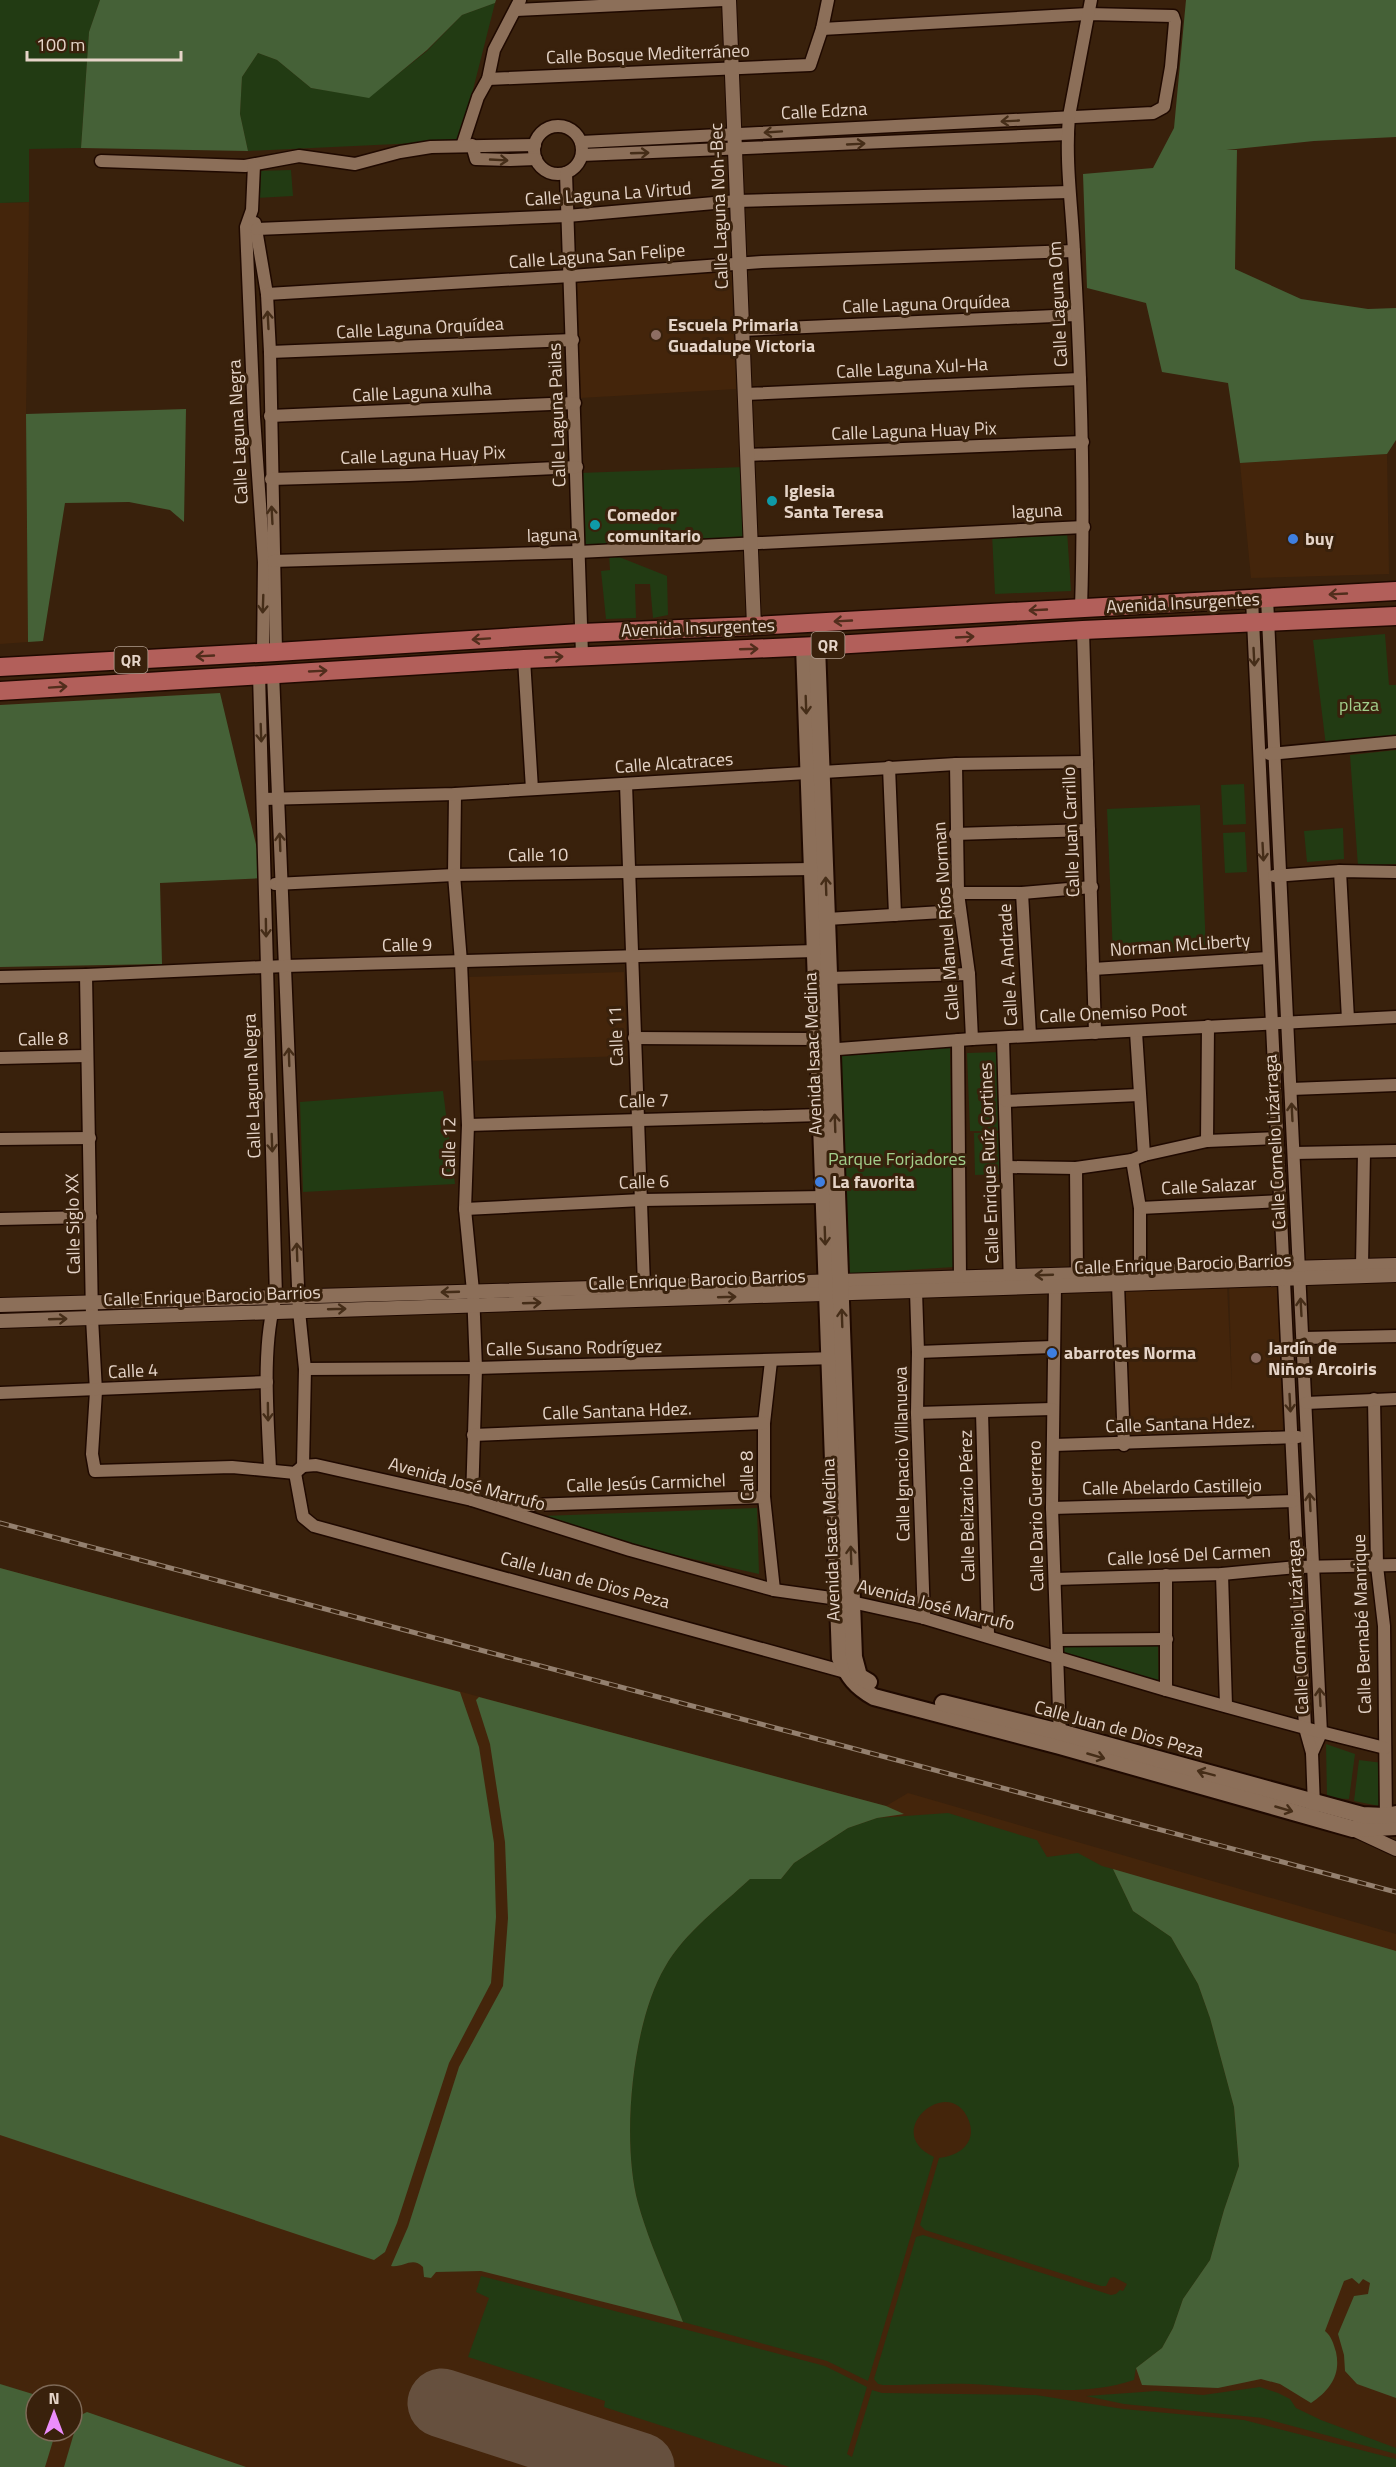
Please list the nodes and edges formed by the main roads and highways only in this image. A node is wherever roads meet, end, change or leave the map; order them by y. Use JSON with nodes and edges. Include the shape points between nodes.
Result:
{"nodes":[{"id":1,"x":1396,"y":591,"type":"edge"},
{"id":2,"x":927,"y":616,"type":"junction"},
{"id":3,"x":1396,"y":616,"type":"edge"},
{"id":4,"x":929,"y":639,"type":"junction"},
{"id":5,"x":810,"y":646,"type":"junction"},
{"id":6,"x":156,"y":658,"type":"junction"},
{"id":7,"x":6,"y":666,"type":"edge"},
{"id":8,"x":156,"y":680,"type":"junction"},
{"id":9,"x":7,"y":691,"type":"edge"},
{"id":10,"x":815,"y":771,"type":"junction"},
{"id":11,"x":823,"y":1046,"type":"junction"},
{"id":12,"x":834,"y":1287,"type":"junction"},
{"id":13,"x":853,"y":1674,"type":"joint"},
{"id":14,"x":1314,"y":1810,"type":"junction"},
{"id":15,"x":1391,"y":1821,"type":"edge"}],
"edges":[{"from":1,"to":2,"type":"main road","name":"Avenida Insurgentes","number":"QR","one_way":true},
{"from":2,"to":4,"type":"main road"},
{"from":2,"to":6,"type":"main road","name":"Avenida Insurgentes","number":"QR","one_way":true},
{"from":4,"to":3,"type":"main road","name":"Avenida Insurgentes","number":"QR","one_way":true},
{"from":4,"to":5,"type":"main road","name":"Avenida Insurgentes","number":"QR"},
{"from":8,"to":5,"type":"main road","name":"Avenida Insurgentes","number":"QR","one_way":true},
{"from":5,"to":10,"type":"main road","name":"Avenida Isaac Medina"},
{"from":6,"to":7,"type":"main road","name":"Avenida Insurgentes","number":"QR"},
{"from":6,"to":8,"type":"main road"},
{"from":7,"to":9,"type":"main road"},
{"from":9,"to":8,"type":"main road","name":"Avenida Insurgentes","number":"QR","one_way":true},
{"from":10,"to":11,"type":"main road","name":"Avenida Isaac Medina","via":[[812,869]]},
{"from":11,"to":10,"type":"main road","name":"Avenida Isaac Medina","one_way":true,"via":[[830,978]]},
{"from":12,"to":11,"type":"main road","name":"Avenida Isaac Medina","one_way":true},
{"from":11,"to":12,"type":"main road","name":"Avenida Isaac Medina","one_way":true,"via":[[820,1115]]},
{"from":12,"to":13,"type":"main road","name":"Avenida Isaac Medina","via":[[845,1601],[840,1658]]},
{"from":13,"to":14,"type":"main road","name":"Calle Juan de Dios Peza","via":[[857,1688],[874,1697],[1060,1739]]},
{"from":14,"to":15,"type":"main road","name":"Calle Juan de Dios Peza"},
{"from":14,"to":15,"type":"main road","name":"Calle Juan de Dios Peza","via":[[1353,1829]]}]}
